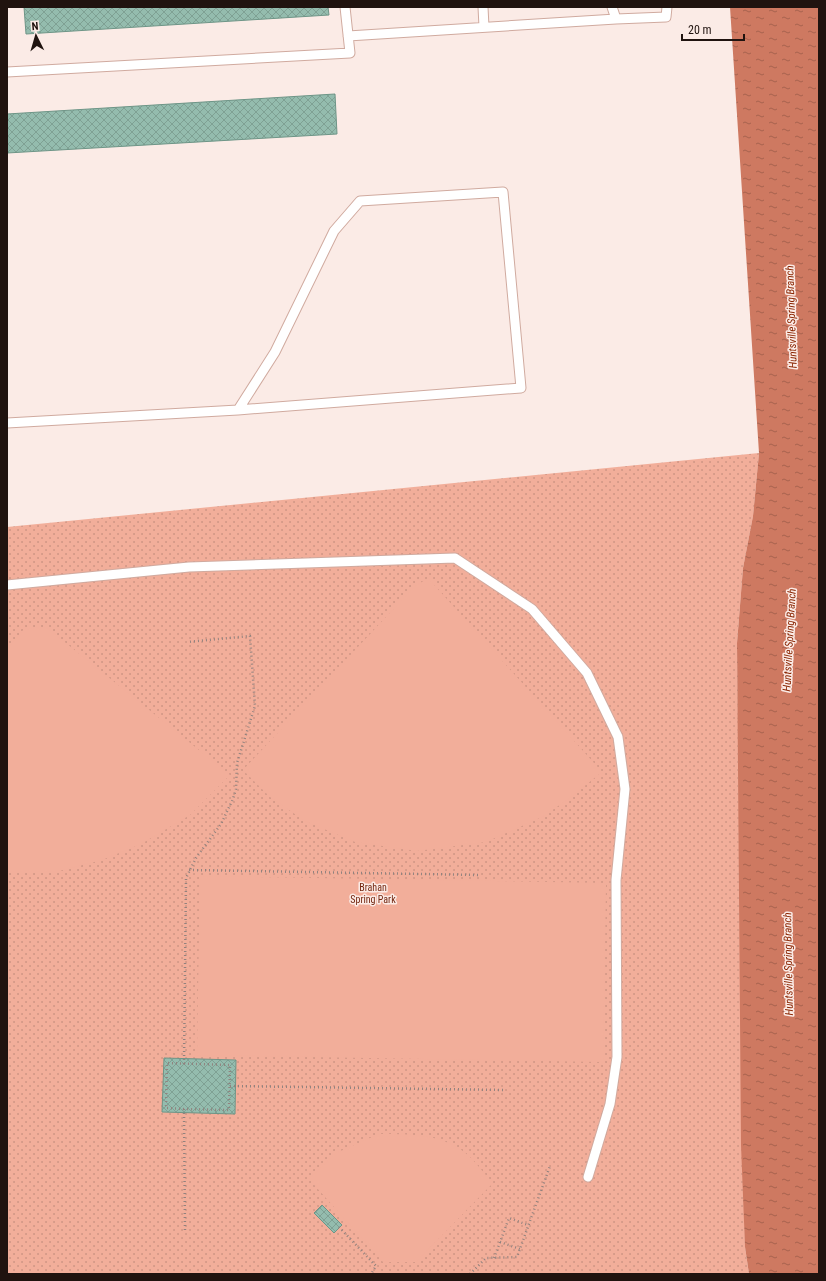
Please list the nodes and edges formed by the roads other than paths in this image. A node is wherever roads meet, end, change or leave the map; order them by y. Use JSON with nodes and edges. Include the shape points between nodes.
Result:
{"nodes":[{"id":1,"x":345,"y":7,"type":"edge"},
{"id":2,"x":483,"y":7,"type":"edge"},
{"id":3,"x":612,"y":7,"type":"edge"},
{"id":4,"x":667,"y":7,"type":"edge"},
{"id":5,"x":616,"y":19,"type":"junction"},
{"id":6,"x":484,"y":27,"type":"junction"},
{"id":7,"x":348,"y":36,"type":"junction"},
{"id":8,"x":7,"y":72,"type":"edge"},
{"id":9,"x":238,"y":410,"type":"junction"},
{"id":10,"x":7,"y":423,"type":"edge"},
{"id":11,"x":7,"y":585,"type":"edge"},
{"id":12,"x":588,"y":1177,"type":"dead end"}],
"edges":[{"from":1,"to":7,"type":"lane"},
{"from":2,"to":6,"type":"lane"},
{"from":3,"to":5,"type":"lane"},
{"from":4,"to":5,"type":"lane","via":[[666,17]]},
{"from":5,"to":6,"type":"lane"},
{"from":6,"to":7,"type":"lane"},
{"from":7,"to":8,"type":"lane","via":[[350,53]]},
{"from":9,"to":9,"type":"lane","via":[[275,352],[334,231],[360,201],[503,192],[521,388]]},
{"from":9,"to":10,"type":"lane"},
{"from":11,"to":12,"type":"lane","via":[[190,567],[455,558],[532,609],[588,673],[618,737],[625,789],[616,880],[616,1057],[610,1104]]}]}
